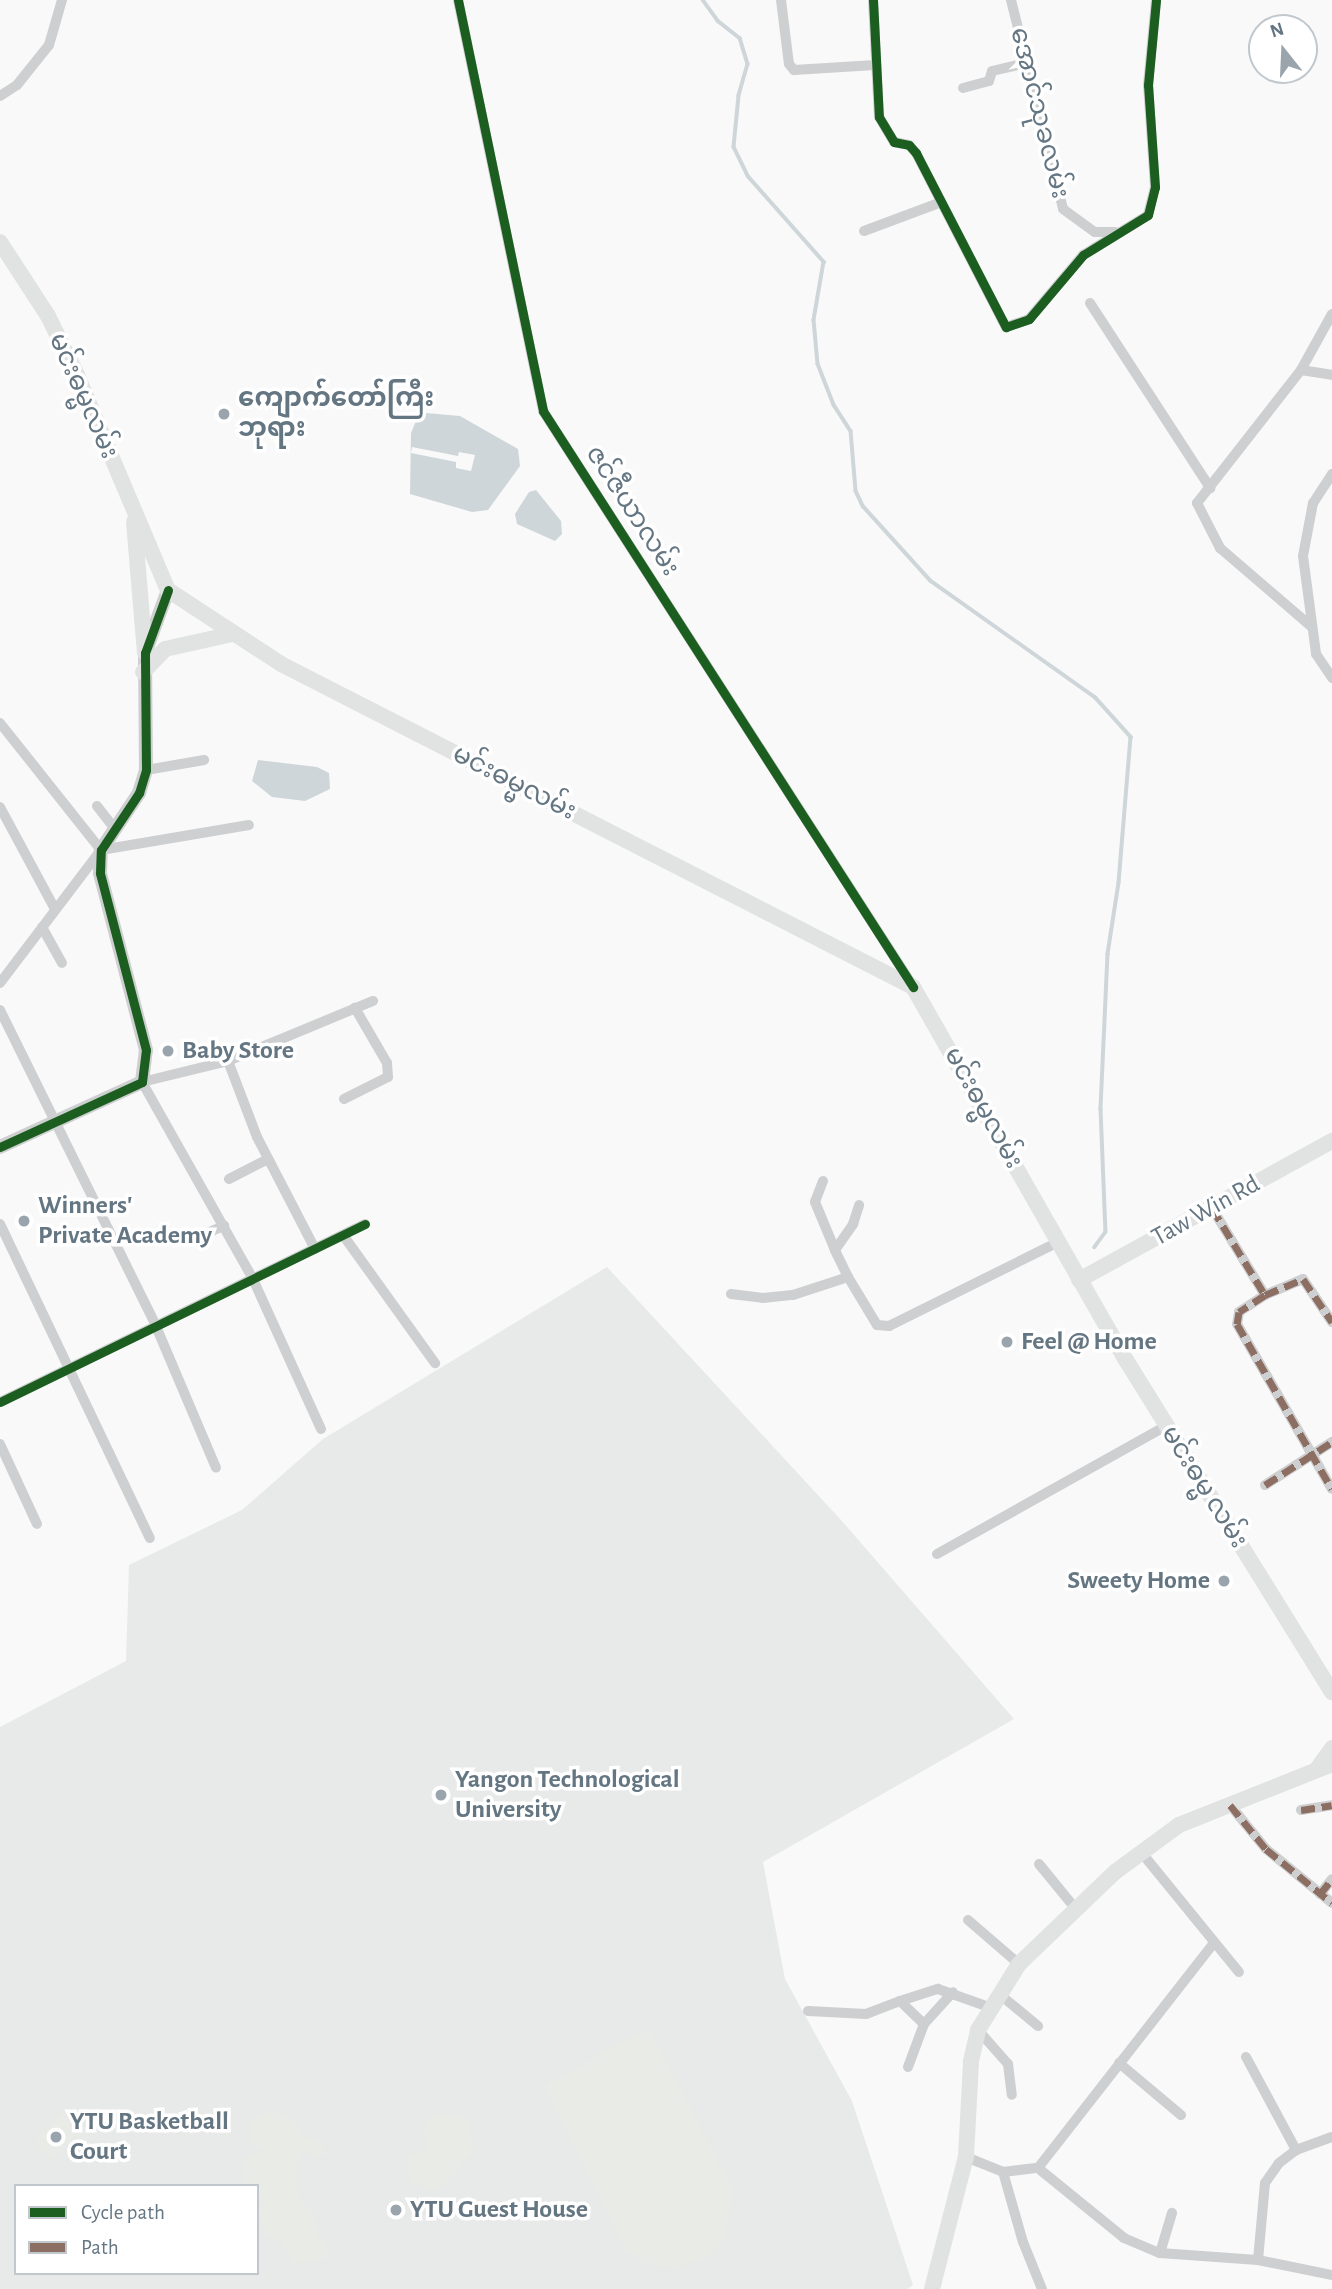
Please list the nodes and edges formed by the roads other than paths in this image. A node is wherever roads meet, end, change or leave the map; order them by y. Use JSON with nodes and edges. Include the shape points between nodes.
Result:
{"nodes":[{"id":1,"x":62,"y":0,"type":"edge"},
{"id":2,"x":457,"y":0,"type":"edge"},
{"id":3,"x":781,"y":0,"type":"edge"},
{"id":4,"x":873,"y":0,"type":"edge"},
{"id":5,"x":1011,"y":0,"type":"edge"},
{"id":6,"x":1156,"y":0,"type":"edge"},
{"id":7,"x":1027,"y":63,"type":"junction"},
{"id":8,"x":875,"y":65,"type":"junction"},
{"id":9,"x":963,"y":88,"type":"dead end"},
{"id":10,"x":0,"y":96,"type":"edge"},
{"id":11,"x":939,"y":203,"type":"junction"},
{"id":12,"x":864,"y":231,"type":"dead end"},
{"id":13,"x":1115,"y":232,"type":"junction"},
{"id":14,"x":0,"y":242,"type":"edge"},
{"id":15,"x":1090,"y":303,"type":"dead end"},
{"id":16,"x":1332,"y":314,"type":"edge"},
{"id":17,"x":1301,"y":370,"type":"junction"},
{"id":18,"x":1332,"y":375,"type":"edge"},
{"id":19,"x":1332,"y":474,"type":"edge"},
{"id":20,"x":1210,"y":488,"type":"junction"},
{"id":21,"x":134,"y":516,"type":"junction"},
{"id":22,"x":167,"y":590,"type":"junction"},
{"id":23,"x":1312,"y":627,"type":"junction"},
{"id":24,"x":232,"y":634,"type":"junction"},
{"id":25,"x":145,"y":653,"type":"junction"},
{"id":26,"x":143,"y":672,"type":"junction"},
{"id":27,"x":1332,"y":678,"type":"edge"},
{"id":28,"x":0,"y":723,"type":"edge"},
{"id":29,"x":204,"y":760,"type":"dead end"},
{"id":30,"x":146,"y":770,"type":"junction"},
{"id":31,"x":0,"y":807,"type":"edge"},
{"id":32,"x":97,"y":807,"type":"dead end"},
{"id":33,"x":249,"y":825,"type":"dead end"},
{"id":34,"x":114,"y":828,"type":"junction"},
{"id":35,"x":102,"y":850,"type":"junction"},
{"id":36,"x":55,"y":909,"type":"junction"},
{"id":37,"x":42,"y":926,"type":"junction"},
{"id":38,"x":62,"y":964,"type":"dead end"},
{"id":39,"x":0,"y":983,"type":"edge"},
{"id":40,"x":913,"y":987,"type":"junction"},
{"id":41,"x":373,"y":1000,"type":"dead end"},
{"id":42,"x":355,"y":1008,"type":"junction"},
{"id":43,"x":0,"y":1010,"type":"edge"},
{"id":44,"x":228,"y":1061,"type":"junction"},
{"id":45,"x":142,"y":1082,"type":"junction"},
{"id":46,"x":344,"y":1099,"type":"dead end"},
{"id":47,"x":54,"y":1121,"type":"junction"},
{"id":48,"x":1332,"y":1141,"type":"edge"},
{"id":49,"x":0,"y":1147,"type":"edge"},
{"id":50,"x":268,"y":1159,"type":"junction"},
{"id":51,"x":229,"y":1179,"type":"dead end"},
{"id":52,"x":823,"y":1181,"type":"dead end"},
{"id":53,"x":859,"y":1205,"type":"dead end"},
{"id":54,"x":1212,"y":1208,"type":"junction"},
{"id":55,"x":0,"y":1224,"type":"edge"},
{"id":56,"x":365,"y":1224,"type":"dead end"},
{"id":57,"x":224,"y":1226,"type":"junction"},
{"id":58,"x":343,"y":1235,"type":"junction"},
{"id":59,"x":193,"y":1239,"type":"dead end"},
{"id":60,"x":1058,"y":1242,"type":"junction"},
{"id":61,"x":315,"y":1249,"type":"junction"},
{"id":62,"x":835,"y":1250,"type":"junction"},
{"id":63,"x":848,"y":1276,"type":"junction"},
{"id":64,"x":253,"y":1279,"type":"junction"},
{"id":65,"x":1079,"y":1280,"type":"junction"},
{"id":66,"x":731,"y":1294,"type":"dead end"},
{"id":67,"x":1265,"y":1295,"type":"junction"},
{"id":68,"x":1332,"y":1322,"type":"edge"},
{"id":69,"x":155,"y":1324,"type":"junction"},
{"id":70,"x":435,"y":1363,"type":"dead end"},
{"id":71,"x":70,"y":1368,"type":"junction"},
{"id":72,"x":0,"y":1402,"type":"edge"},
{"id":73,"x":1166,"y":1426,"type":"junction"},
{"id":74,"x":321,"y":1429,"type":"dead end"},
{"id":75,"x":1332,"y":1442,"type":"edge"},
{"id":76,"x":0,"y":1444,"type":"edge"},
{"id":77,"x":1312,"y":1454,"type":"junction"},
{"id":78,"x":216,"y":1468,"type":"dead end"},
{"id":79,"x":1265,"y":1485,"type":"dead end"},
{"id":80,"x":1332,"y":1489,"type":"edge"},
{"id":81,"x":37,"y":1524,"type":"dead end"},
{"id":82,"x":150,"y":1538,"type":"dead end"},
{"id":83,"x":937,"y":1554,"type":"dead end"},
{"id":84,"x":1332,"y":1692,"type":"edge"},
{"id":85,"x":1332,"y":1748,"type":"edge"},
{"id":86,"x":1332,"y":1764,"type":"edge"},
{"id":87,"x":1313,"y":1773,"type":"junction"},
{"id":88,"x":1332,"y":1773,"type":"edge"},
{"id":89,"x":1230,"y":1805,"type":"junction"},
{"id":90,"x":1332,"y":1805,"type":"edge"},
{"id":91,"x":1301,"y":1810,"type":"dead end"},
{"id":92,"x":1141,"y":1852,"type":"junction"},
{"id":93,"x":1040,"y":1864,"type":"dead end"},
{"id":94,"x":1332,"y":1879,"type":"edge"},
{"id":95,"x":1320,"y":1894,"type":"junction"},
{"id":96,"x":1332,"y":1903,"type":"edge"},
{"id":97,"x":1075,"y":1908,"type":"junction"},
{"id":98,"x":968,"y":1920,"type":"dead end"},
{"id":99,"x":1213,"y":1944,"type":"junction"},
{"id":100,"x":1019,"y":1964,"type":"junction"},
{"id":101,"x":1239,"y":1972,"type":"dead end"},
{"id":102,"x":953,"y":1993,"type":"junction"},
{"id":103,"x":993,"y":2000,"type":"junction"},
{"id":104,"x":900,"y":2001,"type":"junction"},
{"id":105,"x":808,"y":2011,"type":"dead end"},
{"id":106,"x":925,"y":2024,"type":"junction"},
{"id":107,"x":1038,"y":2026,"type":"dead end"},
{"id":108,"x":978,"y":2030,"type":"junction"},
{"id":109,"x":1246,"y":2057,"type":"dead end"},
{"id":110,"x":1119,"y":2063,"type":"junction"},
{"id":111,"x":908,"y":2067,"type":"dead end"},
{"id":112,"x":1012,"y":2095,"type":"dead end"},
{"id":113,"x":1181,"y":2115,"type":"dead end"},
{"id":114,"x":1332,"y":2137,"type":"edge"},
{"id":115,"x":1296,"y":2150,"type":"junction"},
{"id":116,"x":966,"y":2157,"type":"junction"},
{"id":117,"x":1038,"y":2168,"type":"junction"},
{"id":118,"x":1003,"y":2172,"type":"junction"},
{"id":119,"x":1172,"y":2213,"type":"dead end"},
{"id":120,"x":1160,"y":2253,"type":"junction"},
{"id":121,"x":1258,"y":2260,"type":"junction"},
{"id":122,"x":1332,"y":2275,"type":"edge"},
{"id":123,"x":932,"y":2289,"type":"edge"},
{"id":124,"x":1042,"y":2289,"type":"edge"}],
"edges":[{"from":1,"to":10,"type":"street","via":[[49,45],[17,85]]},
{"from":2,"to":40,"type":"street","name":"ဇင်ဇီယာလမ်း","via":[[543,411]]},
{"from":3,"to":8,"type":"street","via":[[789,64],[794,71]]},
{"from":4,"to":8,"type":"street"},
{"from":5,"to":7,"type":"street","name":"အောင်သုခလမ်း"},
{"from":6,"to":13,"type":"street","via":[[1148,85],[1153,196],[1147,215]]},
{"from":7,"to":9,"type":"street","via":[[992,71],[989,81]]},
{"from":7,"to":13,"type":"street","name":"အောင်သုခလမ်း","via":[[1063,209],[1095,232]]},
{"from":8,"to":11,"type":"street","via":[[884,130],[894,142],[909,145],[916,153]]},
{"from":11,"to":12,"type":"street"},
{"from":11,"to":13,"type":"street","via":[[1006,327],[1029,319],[1068,268]]},
{"from":14,"to":21,"type":"main road","name":"မင်းဓမ္မလမ်း","via":[[48,316],[77,375]]},
{"from":15,"to":20,"type":"street"},
{"from":16,"to":17,"type":"street"},
{"from":17,"to":18,"type":"street"},
{"from":17,"to":20,"type":"street"},
{"from":19,"to":23,"type":"street","via":[[1313,503],[1303,556]]},
{"from":20,"to":23,"type":"street","via":[[1197,503],[1220,548]]},
{"from":21,"to":22,"type":"main road","name":"မင်းဓမ္မလမ်း"},
{"from":21,"to":25,"type":"main road"},
{"from":22,"to":24,"type":"main road","name":"မင်းဓမ္မလမ်း"},
{"from":22,"to":25,"type":"street"},
{"from":23,"to":27,"type":"street","via":[[1316,654]]},
{"from":24,"to":26,"type":"main road","via":[[165,649]]},
{"from":24,"to":40,"type":"main road","name":"မင်းဓမ္မလမ်း","via":[[412,732]]},
{"from":25,"to":26,"type":"street"},
{"from":26,"to":30,"type":"street"},
{"from":28,"to":35,"type":"street"},
{"from":29,"to":30,"type":"street"},
{"from":30,"to":34,"type":"street","via":[[139,793]]},
{"from":31,"to":36,"type":"street"},
{"from":32,"to":34,"type":"street"},
{"from":33,"to":35,"type":"street"},
{"from":34,"to":35,"type":"street"},
{"from":35,"to":36,"type":"street"},
{"from":35,"to":45,"type":"street","via":[[100,873],[146,1049]]},
{"from":36,"to":37,"type":"street"},
{"from":37,"to":38,"type":"street"},
{"from":37,"to":39,"type":"street"},
{"from":40,"to":60,"type":"main road","name":"မင်းဓမ္မလမ်း"},
{"from":41,"to":42,"type":"street"},
{"from":42,"to":44,"type":"street"},
{"from":42,"to":46,"type":"street","via":[[387,1063],[388,1077]]},
{"from":43,"to":47,"type":"street"},
{"from":44,"to":45,"type":"street"},
{"from":44,"to":50,"type":"street"},
{"from":45,"to":47,"type":"street"},
{"from":45,"to":57,"type":"street"},
{"from":47,"to":49,"type":"street"},
{"from":47,"to":69,"type":"street"},
{"from":48,"to":54,"type":"main road","name":"Taw Win Rd"},
{"from":50,"to":51,"type":"street"},
{"from":50,"to":61,"type":"street"},
{"from":52,"to":62,"type":"street","via":[[815,1202]]},
{"from":53,"to":62,"type":"street","via":[[853,1224]]},
{"from":54,"to":65,"type":"main road","name":"Taw Win Rd"},
{"from":54,"to":67,"type":"street"},
{"from":55,"to":71,"type":"street"},
{"from":56,"to":58,"type":"street"},
{"from":57,"to":59,"type":"street"},
{"from":57,"to":64,"type":"street"},
{"from":58,"to":61,"type":"street"},
{"from":58,"to":70,"type":"street"},
{"from":60,"to":63,"type":"street","via":[[889,1326],[877,1325]]},
{"from":60,"to":65,"type":"main road","name":"မင်းဓမ္မလမ်း"},
{"from":61,"to":64,"type":"street"},
{"from":62,"to":63,"type":"street"},
{"from":63,"to":66,"type":"street","via":[[793,1295]]},
{"from":64,"to":69,"type":"street"},
{"from":64,"to":74,"type":"street"},
{"from":65,"to":73,"type":"main road","name":"မင်းဓမ္မ လမ်း"},
{"from":67,"to":68,"type":"street","via":[[1303,1279]]},
{"from":67,"to":77,"type":"street","via":[[1239,1312],[1237,1324]]},
{"from":69,"to":71,"type":"street"},
{"from":69,"to":78,"type":"street"},
{"from":71,"to":72,"type":"street"},
{"from":71,"to":82,"type":"street"},
{"from":73,"to":83,"type":"street"},
{"from":73,"to":84,"type":"main road","name":"မင်းဓမ္မ လမ်း"},
{"from":75,"to":77,"type":"street"},
{"from":76,"to":81,"type":"street"},
{"from":77,"to":79,"type":"street"},
{"from":77,"to":80,"type":"street"},
{"from":85,"to":87,"type":"main road"},
{"from":86,"to":87,"type":"main road"},
{"from":87,"to":88,"type":"main road"},
{"from":87,"to":89,"type":"main road"},
{"from":89,"to":92,"type":"main road","via":[[1179,1825]]},
{"from":89,"to":95,"type":"street","via":[[1266,1849]]},
{"from":90,"to":91,"type":"street"},
{"from":92,"to":97,"type":"main road"},
{"from":92,"to":99,"type":"street"},
{"from":93,"to":97,"type":"street"},
{"from":94,"to":95,"type":"street"},
{"from":95,"to":96,"type":"street"},
{"from":97,"to":100,"type":"main road"},
{"from":98,"to":100,"type":"street"},
{"from":99,"to":101,"type":"street"},
{"from":99,"to":110,"type":"street"},
{"from":100,"to":103,"type":"main road"},
{"from":102,"to":103,"type":"street"},
{"from":102,"to":104,"type":"street","via":[[923,1990]]},
{"from":102,"to":106,"type":"street"},
{"from":103,"to":107,"type":"street"},
{"from":103,"to":108,"type":"main road"},
{"from":104,"to":105,"type":"street","via":[[866,2014]]},
{"from":104,"to":106,"type":"street"},
{"from":106,"to":111,"type":"street"},
{"from":108,"to":112,"type":"street","via":[[1008,2064]]},
{"from":108,"to":116,"type":"main road","via":[[971,2061]]},
{"from":109,"to":115,"type":"street"},
{"from":110,"to":113,"type":"street"},
{"from":110,"to":117,"type":"street"},
{"from":114,"to":115,"type":"street"},
{"from":115,"to":121,"type":"street","via":[[1265,2183]]},
{"from":116,"to":118,"type":"street"},
{"from":116,"to":123,"type":"main road"},
{"from":117,"to":118,"type":"street"},
{"from":117,"to":120,"type":"street","via":[[1124,2238]]},
{"from":118,"to":124,"type":"street"},
{"from":119,"to":120,"type":"street"},
{"from":120,"to":121,"type":"street"},
{"from":121,"to":122,"type":"street"}]}
